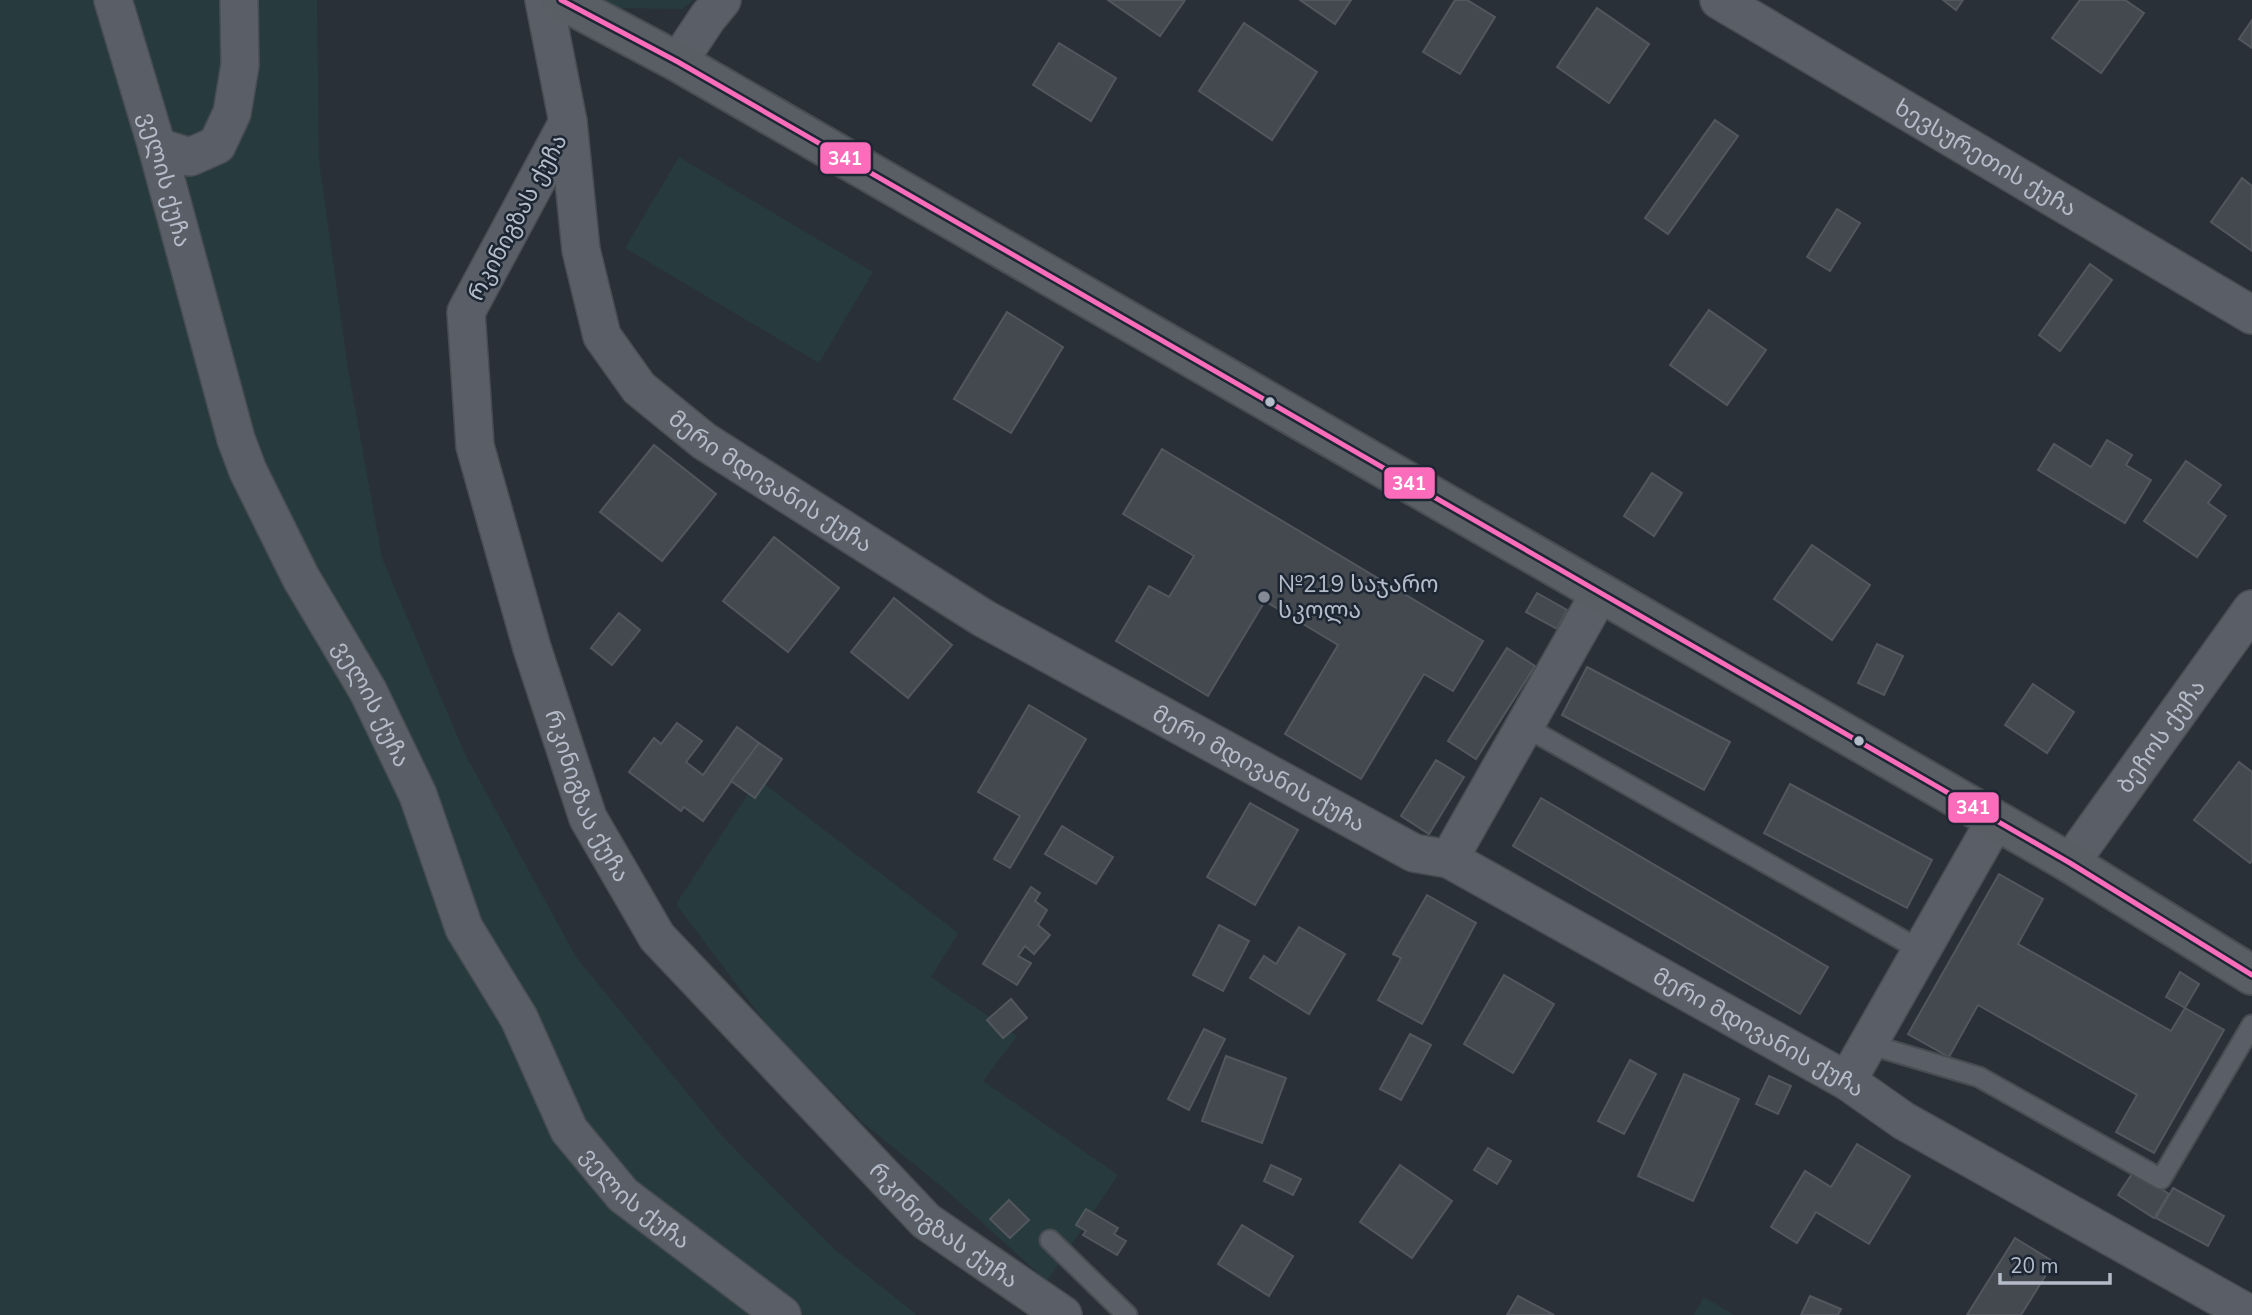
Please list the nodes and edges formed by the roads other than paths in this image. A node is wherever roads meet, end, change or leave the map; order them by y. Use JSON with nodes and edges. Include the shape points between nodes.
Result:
{"nodes":[{"id":1,"x":113,"y":0,"type":"edge"},
{"id":2,"x":239,"y":0,"type":"edge"},
{"id":3,"x":544,"y":0,"type":"edge"},
{"id":4,"x":561,"y":0,"type":"edge"},
{"id":5,"x":722,"y":0,"type":"edge"},
{"id":6,"x":1719,"y":0,"type":"edge"},
{"id":7,"x":678,"y":62,"type":"junction"},
{"id":8,"x":568,"y":122,"type":"junction"},
{"id":9,"x":157,"y":147,"type":"junction"},
{"id":10,"x":2252,"y":315,"type":"edge"},
{"id":11,"x":1600,"y":593,"type":"junction"},
{"id":12,"x":2252,"y":609,"type":"edge"},
{"id":13,"x":1524,"y":726,"type":"junction"},
{"id":14,"x":1995,"y":821,"type":"junction"},
{"id":15,"x":1449,"y":859,"type":"junction"},
{"id":16,"x":2070,"y":863,"type":"junction"},
{"id":17,"x":1922,"y":951,"type":"junction"},
{"id":18,"x":2252,"y":975,"type":"edge"},
{"id":19,"x":2252,"y":1024,"type":"edge"},
{"id":20,"x":1868,"y":1044,"type":"junction"},
{"id":21,"x":1847,"y":1081,"type":"junction"},
{"id":22,"x":1049,"y":1240,"type":"dead end"},
{"id":23,"x":782,"y":1315,"type":"edge"},
{"id":24,"x":1063,"y":1315,"type":"edge"},
{"id":25,"x":1127,"y":1315,"type":"edge"},
{"id":26,"x":2251,"y":1315,"type":"edge"}],
"edges":[{"from":1,"to":9,"type":"street","name":"ველის ქუჩა"},
{"from":2,"to":9,"type":"street","via":[[238,77],[232,113],[218,145],[190,157]]},
{"from":3,"to":8,"type":"street","name":"მერი მდივანის ქუჩა"},
{"from":4,"to":7,"type":"street"},
{"from":5,"to":7,"type":"street"},
{"from":6,"to":10,"type":"street","name":"ხევსურეთის ქუჩა"},
{"from":7,"to":11,"type":"street"},
{"from":8,"to":15,"type":"street","name":"მერი მდივანის ქუჩა","via":[[581,250],[602,336],[639,388],[704,441],[983,618],[1415,853]]},
{"from":8,"to":24,"type":"street","name":"რკინიგზას ქუჩა","via":[[466,312],[475,446],[531,648],[588,818],[657,937],[926,1221]]},
{"from":9,"to":23,"type":"street","name":"ველის ქუჩა","via":[[248,471],[301,578],[368,691],[418,795],[464,928],[519,1018],[569,1129],[623,1195]]},
{"from":11,"to":13,"type":"street"},
{"from":11,"to":14,"type":"street"},
{"from":12,"to":16,"type":"street","name":"ბეჩოს ქუჩა"},
{"from":13,"to":15,"type":"street"},
{"from":13,"to":17,"type":"lane"},
{"from":14,"to":16,"type":"street"},
{"from":14,"to":17,"type":"street"},
{"from":15,"to":21,"type":"street","name":"მერი მდივანის ქუჩა"},
{"from":16,"to":18,"type":"street"},
{"from":17,"to":20,"type":"street"},
{"from":19,"to":20,"type":"lane","via":[[2161,1179],[1979,1077]]},
{"from":20,"to":21,"type":"street"},
{"from":21,"to":26,"type":"street","name":"მერი მდივანის ქუჩა","via":[[1904,1121]]},
{"from":22,"to":25,"type":"lane"}]}
